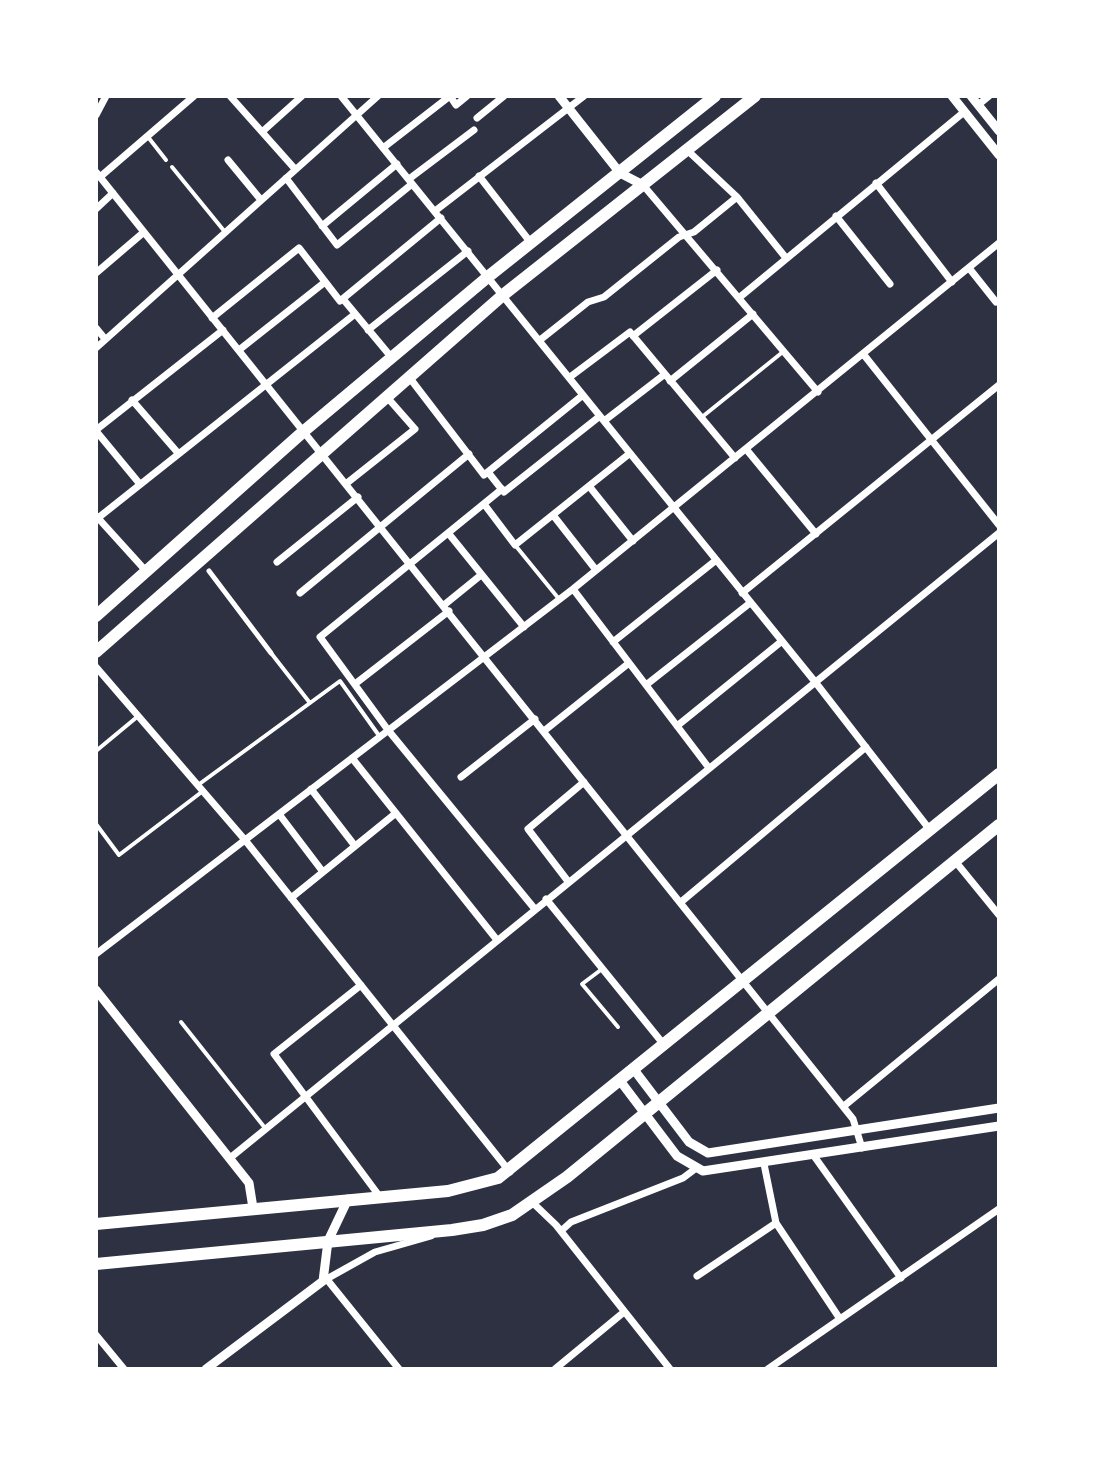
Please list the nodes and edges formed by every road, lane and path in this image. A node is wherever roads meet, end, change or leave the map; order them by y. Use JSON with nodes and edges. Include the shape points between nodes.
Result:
{"nodes":[{"id":1,"x":106,"y":96,"type":"edge"},
{"id":2,"x":194,"y":96,"type":"edge"},
{"id":3,"x":230,"y":96,"type":"edge"},
{"id":4,"x":302,"y":96,"type":"edge"},
{"id":5,"x":341,"y":96,"type":"edge"},
{"id":6,"x":378,"y":96,"type":"edge"},
{"id":7,"x":467,"y":96,"type":"edge"},
{"id":8,"x":504,"y":96,"type":"edge"},
{"id":9,"x":559,"y":96,"type":"edge"},
{"id":10,"x":584,"y":96,"type":"edge"},
{"id":11,"x":715,"y":96,"type":"edge"},
{"id":12,"x":755,"y":96,"type":"edge"},
{"id":13,"x":952,"y":96,"type":"edge"},
{"id":14,"x":971,"y":96,"type":"edge"},
{"id":15,"x":989,"y":96,"type":"edge"},
{"id":16,"x":978,"y":105,"type":"junction"},
{"id":17,"x":569,"y":108,"type":"junction"},
{"id":18,"x":964,"y":112,"type":"junction"},
{"id":19,"x":96,"y":115,"type":"edge"},
{"id":20,"x":356,"y":115,"type":"junction"},
{"id":21,"x":477,"y":118,"type":"dead end"},
{"id":22,"x":474,"y":130,"type":"dead end"},
{"id":23,"x":999,"y":131,"type":"edge"},
{"id":24,"x":262,"y":132,"type":"junction"},
{"id":25,"x":148,"y":137,"type":"junction"},
{"id":26,"x":383,"y":148,"type":"junction"},
{"id":27,"x":687,"y":150,"type":"junction"},
{"id":28,"x":999,"y":155,"type":"edge"},
{"id":29,"x":166,"y":160,"type":"dead end"},
{"id":30,"x":228,"y":160,"type":"dead end"},
{"id":31,"x":397,"y":164,"type":"junction"},
{"id":32,"x":172,"y":167,"type":"dead end"},
{"id":33,"x":295,"y":169,"type":"junction"},
{"id":34,"x":620,"y":173,"type":"junction"},
{"id":35,"x":98,"y":174,"type":"edge"},
{"id":36,"x":479,"y":176,"type":"junction"},
{"id":37,"x":286,"y":178,"type":"junction"},
{"id":38,"x":410,"y":181,"type":"junction"},
{"id":39,"x":876,"y":183,"type":"junction"},
{"id":40,"x":643,"y":185,"type":"junction"},
{"id":41,"x":113,"y":193,"type":"junction"},
{"id":42,"x":737,"y":197,"type":"junction"},
{"id":43,"x":261,"y":200,"type":"junction"},
{"id":44,"x":96,"y":209,"type":"edge"},
{"id":45,"x":438,"y":214,"type":"junction"},
{"id":46,"x":836,"y":216,"type":"junction"},
{"id":47,"x":322,"y":226,"type":"junction"},
{"id":48,"x":144,"y":232,"type":"junction"},
{"id":49,"x":225,"y":232,"type":"junction"},
{"id":50,"x":687,"y":234,"type":"junction"},
{"id":51,"x":531,"y":243,"type":"junction"},
{"id":52,"x":999,"y":243,"type":"edge"},
{"id":53,"x":468,"y":251,"type":"junction"},
{"id":54,"x":786,"y":258,"type":"junction"},
{"id":55,"x":969,"y":268,"type":"junction"},
{"id":56,"x":717,"y":270,"type":"junction"},
{"id":57,"x":96,"y":273,"type":"edge"},
{"id":58,"x":177,"y":274,"type":"junction"},
{"id":59,"x":489,"y":276,"type":"junction"},
{"id":60,"x":325,"y":282,"type":"junction"},
{"id":61,"x":952,"y":282,"type":"junction"},
{"id":62,"x":890,"y":284,"type":"dead end"},
{"id":63,"x":503,"y":295,"type":"junction"},
{"id":64,"x":740,"y":297,"type":"junction"},
{"id":65,"x":343,"y":299,"type":"junction"},
{"id":66,"x":996,"y":302,"type":"dead end"},
{"id":67,"x":355,"y":314,"type":"junction"},
{"id":68,"x":753,"y":314,"type":"junction"},
{"id":69,"x":212,"y":318,"type":"junction"},
{"id":70,"x":96,"y":328,"type":"edge"},
{"id":71,"x":223,"y":330,"type":"junction"},
{"id":72,"x":368,"y":330,"type":"junction"},
{"id":73,"x":633,"y":336,"type":"junction"},
{"id":74,"x":105,"y":339,"type":"junction"},
{"id":75,"x":540,"y":340,"type":"junction"},
{"id":76,"x":96,"y":348,"type":"edge"},
{"id":77,"x":239,"y":350,"type":"junction"},
{"id":78,"x":784,"y":351,"type":"junction"},
{"id":79,"x":864,"y":355,"type":"junction"},
{"id":80,"x":392,"y":358,"type":"junction"},
{"id":81,"x":409,"y":377,"type":"junction"},
{"id":82,"x":570,"y":377,"type":"junction"},
{"id":83,"x":668,"y":377,"type":"junction"},
{"id":84,"x":266,"y":384,"type":"junction"},
{"id":85,"x":999,"y":385,"type":"edge"},
{"id":86,"x":818,"y":392,"type":"junction"},
{"id":87,"x":583,"y":395,"type":"junction"},
{"id":88,"x":386,"y":396,"type":"junction"},
{"id":89,"x":132,"y":400,"type":"junction"},
{"id":90,"x":701,"y":418,"type":"junction"},
{"id":91,"x":602,"y":419,"type":"junction"},
{"id":92,"x":96,"y":430,"type":"edge"},
{"id":93,"x":304,"y":431,"type":"junction"},
{"id":94,"x":932,"y":441,"type":"junction"},
{"id":95,"x":746,"y":449,"type":"junction"},
{"id":96,"x":322,"y":451,"type":"junction"},
{"id":97,"x":178,"y":453,"type":"junction"},
{"id":98,"x":469,"y":454,"type":"junction"},
{"id":99,"x":629,"y":454,"type":"junction"},
{"id":100,"x":735,"y":458,"type":"junction"},
{"id":101,"x":488,"y":472,"type":"junction"},
{"id":102,"x":139,"y":483,"type":"junction"},
{"id":103,"x":347,"y":483,"type":"junction"},
{"id":104,"x":589,"y":486,"type":"junction"},
{"id":105,"x":504,"y":492,"type":"junction"},
{"id":106,"x":358,"y":497,"type":"junction"},
{"id":107,"x":484,"y":504,"type":"junction"},
{"id":108,"x":673,"y":508,"type":"junction"},
{"id":109,"x":553,"y":515,"type":"junction"},
{"id":110,"x":97,"y":517,"type":"edge"},
{"id":111,"x":999,"y":525,"type":"edge"},
{"id":112,"x":381,"y":526,"type":"junction"},
{"id":113,"x":999,"y":533,"type":"edge"},
{"id":114,"x":449,"y":534,"type":"junction"},
{"id":115,"x":816,"y":534,"type":"junction"},
{"id":116,"x":633,"y":541,"type":"junction"},
{"id":117,"x":515,"y":545,"type":"junction"},
{"id":118,"x":715,"y":561,"type":"junction"},
{"id":119,"x":277,"y":562,"type":"dead end"},
{"id":120,"x":412,"y":565,"type":"junction"},
{"id":121,"x":596,"y":570,"type":"junction"},
{"id":122,"x":146,"y":571,"type":"junction"},
{"id":123,"x":209,"y":571,"type":"dead end"},
{"id":124,"x":481,"y":575,"type":"junction"},
{"id":125,"x":573,"y":589,"type":"junction"},
{"id":126,"x":300,"y":593,"type":"dead end"},
{"id":127,"x":742,"y":593,"type":"junction"},
{"id":128,"x":559,"y":600,"type":"junction"},
{"id":129,"x":750,"y":603,"type":"junction"},
{"id":130,"x":446,"y":608,"type":"junction"},
{"id":131,"x":96,"y":616,"type":"edge"},
{"id":132,"x":524,"y":627,"type":"junction"},
{"id":133,"x":782,"y":641,"type":"junction"},
{"id":134,"x":613,"y":642,"type":"junction"},
{"id":135,"x":96,"y":652,"type":"edge"},
{"id":136,"x":271,"y":653,"type":"joint"},
{"id":137,"x":485,"y":656,"type":"junction"},
{"id":138,"x":629,"y":663,"type":"junction"},
{"id":139,"x":96,"y":667,"type":"edge"},
{"id":140,"x":816,"y":683,"type":"junction"},
{"id":141,"x":355,"y":684,"type":"junction"},
{"id":142,"x":646,"y":685,"type":"junction"},
{"id":143,"x":310,"y":703,"type":"junction"},
{"id":144,"x":138,"y":716,"type":"junction"},
{"id":145,"x":535,"y":719,"type":"junction"},
{"id":146,"x":677,"y":726,"type":"junction"},
{"id":147,"x":388,"y":730,"type":"junction"},
{"id":148,"x":544,"y":731,"type":"junction"},
{"id":149,"x":380,"y":737,"type":"junction"},
{"id":150,"x":866,"y":747,"type":"junction"},
{"id":151,"x":96,"y":751,"type":"edge"},
{"id":152,"x":352,"y":758,"type":"junction"},
{"id":153,"x":709,"y":768,"type":"junction"},
{"id":154,"x":999,"y":774,"type":"edge"},
{"id":155,"x":461,"y":777,"type":"dead end"},
{"id":156,"x":584,"y":782,"type":"junction"},
{"id":157,"x":200,"y":788,"type":"junction"},
{"id":158,"x":311,"y":789,"type":"junction"},
{"id":159,"x":396,"y":813,"type":"junction"},
{"id":160,"x":279,"y":814,"type":"junction"},
{"id":161,"x":96,"y":824,"type":"edge"},
{"id":162,"x":999,"y":825,"type":"edge"},
{"id":163,"x":930,"y":830,"type":"junction"},
{"id":164,"x":626,"y":836,"type":"junction"},
{"id":165,"x":245,"y":840,"type":"junction"},
{"id":166,"x":355,"y":846,"type":"junction"},
{"id":167,"x":955,"y":861,"type":"junction"},
{"id":168,"x":323,"y":872,"type":"junction"},
{"id":169,"x":567,"y":880,"type":"junction"},
{"id":170,"x":291,"y":898,"type":"junction"},
{"id":171,"x":546,"y":899,"type":"junction"},
{"id":172,"x":681,"y":902,"type":"junction"},
{"id":173,"x":534,"y":908,"type":"junction"},
{"id":174,"x":999,"y":915,"type":"edge"},
{"id":175,"x":497,"y":940,"type":"junction"},
{"id":176,"x":96,"y":954,"type":"edge"},
{"id":177,"x":602,"y":969,"type":"junction"},
{"id":178,"x":999,"y":979,"type":"edge"},
{"id":179,"x":744,"y":982,"type":"junction"},
{"id":180,"x":361,"y":985,"type":"junction"},
{"id":181,"x":96,"y":990,"type":"edge"},
{"id":182,"x":769,"y":1013,"type":"junction"},
{"id":183,"x":181,"y":1022,"type":"dead end"},
{"id":184,"x":395,"y":1025,"type":"junction"},
{"id":185,"x":618,"y":1027,"type":"dead end"},
{"id":186,"x":665,"y":1046,"type":"junction"},
{"id":187,"x":635,"y":1071,"type":"junction"},
{"id":188,"x":621,"y":1082,"type":"junction"},
{"id":189,"x":305,"y":1095,"type":"junction"},
{"id":190,"x":659,"y":1102,"type":"junction"},
{"id":191,"x":844,"y":1106,"type":"junction"},
{"id":192,"x":999,"y":1108,"type":"edge"},
{"id":193,"x":645,"y":1114,"type":"junction"},
{"id":194,"x":999,"y":1126,"type":"edge"},
{"id":195,"x":265,"y":1128,"type":"junction"},
{"id":196,"x":859,"y":1131,"type":"junction"},
{"id":197,"x":862,"y":1148,"type":"junction"},
{"id":198,"x":814,"y":1156,"type":"junction"},
{"id":199,"x":230,"y":1158,"type":"junction"},
{"id":200,"x":764,"y":1164,"type":"junction"},
{"id":201,"x":695,"y":1169,"type":"junction"},
{"id":202,"x":510,"y":1172,"type":"junction"},
{"id":203,"x":380,"y":1197,"type":"junction"},
{"id":204,"x":348,"y":1199,"type":"junction"},
{"id":205,"x":533,"y":1203,"type":"junction"},
{"id":206,"x":253,"y":1208,"type":"junction"},
{"id":207,"x":999,"y":1209,"type":"edge"},
{"id":208,"x":776,"y":1223,"type":"junction"},
{"id":209,"x":96,"y":1224,"type":"edge"},
{"id":210,"x":452,"y":1230,"type":"junction"},
{"id":211,"x":561,"y":1231,"type":"junction"},
{"id":212,"x":328,"y":1241,"type":"junction"},
{"id":213,"x":96,"y":1264,"type":"edge"},
{"id":214,"x":697,"y":1276,"type":"dead end"},
{"id":215,"x":325,"y":1278,"type":"junction"},
{"id":216,"x":901,"y":1278,"type":"junction"},
{"id":217,"x":624,"y":1312,"type":"junction"},
{"id":218,"x":840,"y":1319,"type":"junction"},
{"id":219,"x":96,"y":1335,"type":"edge"},
{"id":220,"x":124,"y":1369,"type":"edge"},
{"id":221,"x":206,"y":1369,"type":"edge"},
{"id":222,"x":399,"y":1369,"type":"edge"},
{"id":223,"x":555,"y":1369,"type":"edge"},
{"id":224,"x":670,"y":1369,"type":"edge"},
{"id":225,"x":768,"y":1369,"type":"edge"}],
"edges":[{"from":1,"to":19,"type":"street"},
{"from":2,"to":25,"type":"street"},
{"from":3,"to":24,"type":"street"},
{"from":4,"to":24,"type":"street"},
{"from":5,"to":20,"type":"street"},
{"from":6,"to":20,"type":"street"},
{"from":7,"to":26,"type":"street","via":[[456,105],[450,96]]},
{"from":8,"to":21,"type":"street"},
{"from":9,"to":17,"type":"street"},
{"from":10,"to":17,"type":"street"},
{"from":11,"to":34,"type":"main road"},
{"from":12,"to":27,"type":"main road"},
{"from":13,"to":18,"type":"street"},
{"from":14,"to":16,"type":"street"},
{"from":15,"to":16,"type":"street"},
{"from":16,"to":23,"type":"street"},
{"from":17,"to":34,"type":"street"},
{"from":17,"to":36,"type":"street"},
{"from":18,"to":28,"type":"street"},
{"from":18,"to":39,"type":"street"},
{"from":20,"to":26,"type":"street"},
{"from":20,"to":33,"type":"street"},
{"from":22,"to":38,"type":"street"},
{"from":24,"to":33,"type":"street"},
{"from":25,"to":29,"type":"lane"},
{"from":25,"to":35,"type":"street"},
{"from":26,"to":31,"type":"street"},
{"from":27,"to":40,"type":"main road"},
{"from":27,"to":42,"type":"street"},
{"from":30,"to":43,"type":"street"},
{"from":31,"to":38,"type":"street"},
{"from":31,"to":47,"type":"street"},
{"from":32,"to":49,"type":"lane"},
{"from":33,"to":37,"type":"street"},
{"from":34,"to":40,"type":"street"},
{"from":34,"to":51,"type":"main road"},
{"from":35,"to":41,"type":"street"},
{"from":36,"to":45,"type":"street"},
{"from":36,"to":51,"type":"street"},
{"from":37,"to":43,"type":"street"},
{"from":37,"to":47,"type":"street"},
{"from":38,"to":45,"type":"street"},
{"from":38,"to":47,"type":"street","via":[[337,245]]},
{"from":39,"to":46,"type":"street"},
{"from":39,"to":61,"type":"street"},
{"from":40,"to":50,"type":"street"},
{"from":40,"to":63,"type":"main road"},
{"from":41,"to":44,"type":"street"},
{"from":41,"to":48,"type":"street"},
{"from":42,"to":50,"type":"street"},
{"from":42,"to":54,"type":"street"},
{"from":43,"to":49,"type":"street"},
{"from":45,"to":53,"type":"street"},
{"from":45,"to":65,"type":"street"},
{"from":46,"to":54,"type":"street"},
{"from":46,"to":62,"type":"street"},
{"from":48,"to":57,"type":"street"},
{"from":48,"to":58,"type":"street"},
{"from":49,"to":58,"type":"street"},
{"from":50,"to":56,"type":"street"},
{"from":50,"to":75,"type":"street"},
{"from":51,"to":59,"type":"main road"},
{"from":52,"to":55,"type":"street"},
{"from":53,"to":59,"type":"street"},
{"from":53,"to":72,"type":"street"},
{"from":54,"to":64,"type":"street"},
{"from":55,"to":61,"type":"street"},
{"from":55,"to":66,"type":"street"},
{"from":56,"to":64,"type":"street"},
{"from":56,"to":73,"type":"street"},
{"from":58,"to":69,"type":"street"},
{"from":58,"to":74,"type":"street"},
{"from":59,"to":63,"type":"street"},
{"from":59,"to":80,"type":"main road"},
{"from":60,"to":65,"type":"street"},
{"from":60,"to":69,"type":"street","via":[[299,248]]},
{"from":60,"to":77,"type":"street"},
{"from":61,"to":79,"type":"street"},
{"from":63,"to":75,"type":"street"},
{"from":63,"to":81,"type":"main road"},
{"from":64,"to":68,"type":"street"},
{"from":65,"to":67,"type":"street"},
{"from":67,"to":72,"type":"street"},
{"from":67,"to":84,"type":"street"},
{"from":68,"to":78,"type":"street"},
{"from":68,"to":83,"type":"street"},
{"from":69,"to":71,"type":"street"},
{"from":70,"to":74,"type":"street"},
{"from":71,"to":77,"type":"street"},
{"from":71,"to":89,"type":"street"},
{"from":72,"to":80,"type":"street"},
{"from":73,"to":82,"type":"street","via":[[630,332]]},
{"from":73,"to":83,"type":"street"},
{"from":74,"to":76,"type":"street"},
{"from":75,"to":82,"type":"street"},
{"from":77,"to":84,"type":"street"},
{"from":78,"to":86,"type":"street"},
{"from":78,"to":90,"type":"lane"},
{"from":79,"to":86,"type":"street"},
{"from":79,"to":94,"type":"street"},
{"from":80,"to":93,"type":"main road"},
{"from":81,"to":88,"type":"main road"},
{"from":81,"to":98,"type":"street"},
{"from":82,"to":87,"type":"street"},
{"from":83,"to":90,"type":"street"},
{"from":83,"to":91,"type":"street"},
{"from":84,"to":93,"type":"street"},
{"from":84,"to":97,"type":"street"},
{"from":85,"to":94,"type":"street"},
{"from":86,"to":95,"type":"street"},
{"from":87,"to":91,"type":"street"},
{"from":87,"to":101,"type":"street"},
{"from":88,"to":96,"type":"main road"},
{"from":88,"to":103,"type":"street","via":[[415,429]]},
{"from":89,"to":92,"type":"street"},
{"from":89,"to":97,"type":"street"},
{"from":90,"to":100,"type":"street"},
{"from":91,"to":99,"type":"street"},
{"from":91,"to":105,"type":"street"},
{"from":92,"to":102,"type":"street"},
{"from":93,"to":96,"type":"street"},
{"from":93,"to":122,"type":"main road"},
{"from":94,"to":111,"type":"street"},
{"from":94,"to":115,"type":"street"},
{"from":95,"to":100,"type":"street"},
{"from":95,"to":115,"type":"street"},
{"from":96,"to":103,"type":"street"},
{"from":96,"to":135,"type":"main road"},
{"from":97,"to":102,"type":"street"},
{"from":98,"to":101,"type":"street","via":[[484,475]]},
{"from":98,"to":112,"type":"street"},
{"from":99,"to":104,"type":"street"},
{"from":99,"to":108,"type":"street"},
{"from":100,"to":108,"type":"street"},
{"from":101,"to":105,"type":"street"},
{"from":102,"to":110,"type":"street"},
{"from":103,"to":106,"type":"street"},
{"from":104,"to":109,"type":"street"},
{"from":104,"to":116,"type":"street"},
{"from":105,"to":107,"type":"street"},
{"from":106,"to":112,"type":"street"},
{"from":106,"to":119,"type":"street"},
{"from":107,"to":114,"type":"street"},
{"from":107,"to":117,"type":"street"},
{"from":108,"to":116,"type":"street"},
{"from":108,"to":118,"type":"street"},
{"from":109,"to":117,"type":"street"},
{"from":109,"to":121,"type":"street"},
{"from":110,"to":122,"type":"street"},
{"from":112,"to":120,"type":"street"},
{"from":112,"to":126,"type":"street"},
{"from":113,"to":140,"type":"street"},
{"from":114,"to":120,"type":"street"},
{"from":114,"to":124,"type":"street"},
{"from":115,"to":127,"type":"street"},
{"from":116,"to":121,"type":"street"},
{"from":117,"to":128,"type":"lane"},
{"from":118,"to":127,"type":"street"},
{"from":118,"to":134,"type":"street"},
{"from":120,"to":130,"type":"street"},
{"from":120,"to":141,"type":"street","via":[[320,637]]},
{"from":121,"to":125,"type":"street"},
{"from":122,"to":131,"type":"main road"},
{"from":123,"to":136,"type":"street"},
{"from":124,"to":130,"type":"street"},
{"from":124,"to":132,"type":"street"},
{"from":125,"to":128,"type":"street"},
{"from":125,"to":134,"type":"street"},
{"from":127,"to":129,"type":"street"},
{"from":128,"to":132,"type":"street"},
{"from":129,"to":133,"type":"street"},
{"from":129,"to":142,"type":"street"},
{"from":130,"to":137,"type":"street"},
{"from":130,"to":141,"type":"street"},
{"from":132,"to":137,"type":"street"},
{"from":133,"to":140,"type":"street"},
{"from":133,"to":146,"type":"street"},
{"from":134,"to":138,"type":"street"},
{"from":136,"to":143,"type":"lane"},
{"from":137,"to":145,"type":"street"},
{"from":137,"to":147,"type":"street"},
{"from":138,"to":142,"type":"street"},
{"from":138,"to":148,"type":"street"},
{"from":139,"to":144,"type":"street"},
{"from":140,"to":150,"type":"street"},
{"from":140,"to":153,"type":"street"},
{"from":141,"to":147,"type":"street"},
{"from":142,"to":146,"type":"street"},
{"from":143,"to":149,"type":"lane","via":[[340,681]]},
{"from":143,"to":157,"type":"lane"},
{"from":144,"to":151,"type":"lane"},
{"from":144,"to":157,"type":"street"},
{"from":145,"to":148,"type":"street"},
{"from":145,"to":155,"type":"street"},
{"from":146,"to":153,"type":"street"},
{"from":147,"to":149,"type":"street"},
{"from":147,"to":173,"type":"street"},
{"from":148,"to":156,"type":"street"},
{"from":149,"to":152,"type":"street"},
{"from":150,"to":163,"type":"street"},
{"from":150,"to":172,"type":"street"},
{"from":152,"to":158,"type":"street"},
{"from":152,"to":159,"type":"street"},
{"from":153,"to":164,"type":"street"},
{"from":154,"to":163,"type":"main road"},
{"from":156,"to":164,"type":"street"},
{"from":156,"to":169,"type":"street","via":[[528,829]]},
{"from":157,"to":161,"type":"lane","via":[[119,855]]},
{"from":157,"to":165,"type":"street"},
{"from":158,"to":160,"type":"street"},
{"from":158,"to":166,"type":"street"},
{"from":159,"to":166,"type":"street"},
{"from":159,"to":175,"type":"street"},
{"from":160,"to":165,"type":"street"},
{"from":160,"to":168,"type":"street"},
{"from":162,"to":167,"type":"main road"},
{"from":163,"to":179,"type":"main road"},
{"from":164,"to":169,"type":"street"},
{"from":164,"to":172,"type":"street"},
{"from":165,"to":170,"type":"street"},
{"from":165,"to":176,"type":"street"},
{"from":166,"to":168,"type":"street"},
{"from":167,"to":174,"type":"street"},
{"from":167,"to":182,"type":"main road"},
{"from":168,"to":170,"type":"street"},
{"from":169,"to":171,"type":"street"},
{"from":170,"to":180,"type":"street"},
{"from":171,"to":173,"type":"street"},
{"from":171,"to":177,"type":"street"},
{"from":172,"to":179,"type":"street"},
{"from":173,"to":175,"type":"street"},
{"from":175,"to":184,"type":"street"},
{"from":177,"to":185,"type":"lane","via":[[582,984]]},
{"from":177,"to":186,"type":"street"},
{"from":178,"to":191,"type":"street"},
{"from":179,"to":182,"type":"street"},
{"from":179,"to":186,"type":"main road"},
{"from":180,"to":184,"type":"street"},
{"from":180,"to":189,"type":"street","via":[[274,1054]]},
{"from":181,"to":199,"type":"street"},
{"from":182,"to":190,"type":"main road"},
{"from":182,"to":191,"type":"street"},
{"from":183,"to":195,"type":"lane"},
{"from":184,"to":189,"type":"street"},
{"from":184,"to":202,"type":"street"},
{"from":186,"to":187,"type":"main road"},
{"from":187,"to":188,"type":"main road"},
{"from":187,"to":190,"type":"street"},
{"from":188,"to":193,"type":"street"},
{"from":188,"to":202,"type":"main road"},
{"from":189,"to":195,"type":"street"},
{"from":189,"to":203,"type":"street"},
{"from":190,"to":193,"type":"main road"},
{"from":190,"to":196,"type":"street","via":[[689,1142],[708,1153]]},
{"from":191,"to":196,"type":"street"},
{"from":192,"to":196,"type":"street"},
{"from":193,"to":201,"type":"street","via":[[677,1156]]},
{"from":193,"to":205,"type":"main road"},
{"from":194,"to":197,"type":"street"},
{"from":195,"to":199,"type":"street"},
{"from":196,"to":197,"type":"street"},
{"from":197,"to":198,"type":"street"},
{"from":198,"to":200,"type":"street"},
{"from":198,"to":216,"type":"street"},
{"from":199,"to":206,"type":"street","via":[[249,1183]]},
{"from":200,"to":201,"type":"street"},
{"from":200,"to":208,"type":"street"},
{"from":201,"to":211,"type":"street"},
{"from":202,"to":203,"type":"main road","via":[[474,1187]]},
{"from":203,"to":204,"type":"main road"},
{"from":204,"to":206,"type":"main road"},
{"from":204,"to":212,"type":"street"},
{"from":205,"to":210,"type":"main road","via":[[498,1221]]},
{"from":205,"to":211,"type":"street"},
{"from":206,"to":209,"type":"main road"},
{"from":207,"to":216,"type":"street"},
{"from":208,"to":214,"type":"street"},
{"from":208,"to":218,"type":"street"},
{"from":210,"to":212,"type":"main road"},
{"from":210,"to":215,"type":"street","via":[[375,1252]]},
{"from":211,"to":217,"type":"street"},
{"from":212,"to":213,"type":"main road"},
{"from":212,"to":215,"type":"street"},
{"from":215,"to":221,"type":"street"},
{"from":215,"to":222,"type":"street"},
{"from":216,"to":218,"type":"street"},
{"from":217,"to":223,"type":"street"},
{"from":217,"to":224,"type":"street"},
{"from":218,"to":225,"type":"street"},
{"from":219,"to":220,"type":"street"}]}
